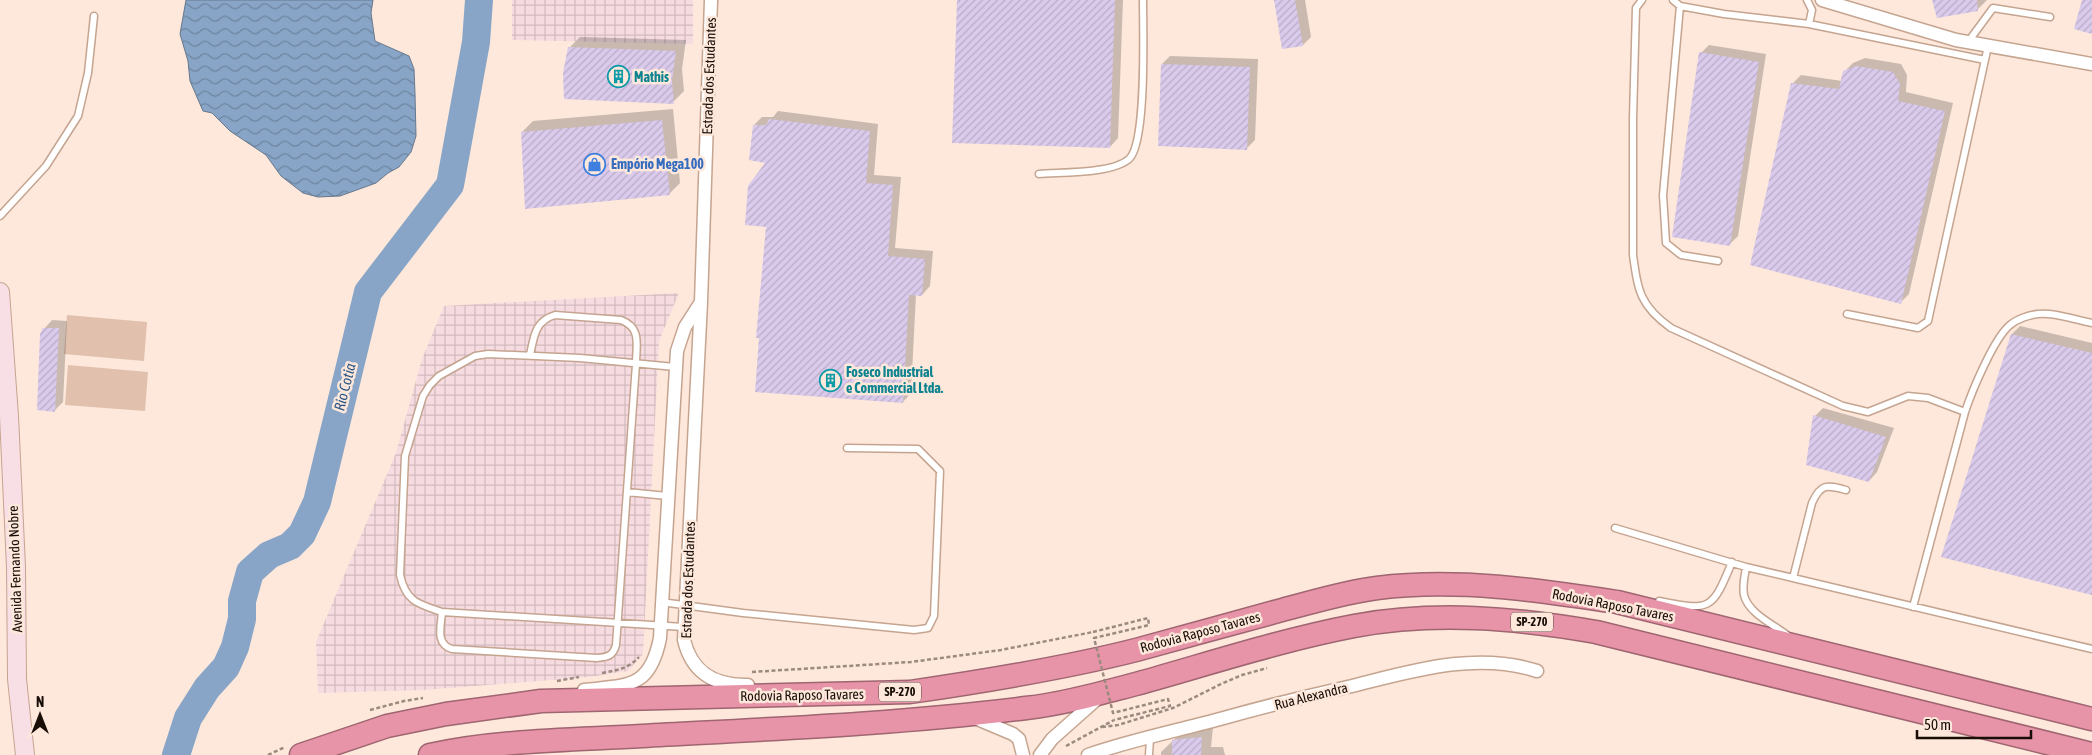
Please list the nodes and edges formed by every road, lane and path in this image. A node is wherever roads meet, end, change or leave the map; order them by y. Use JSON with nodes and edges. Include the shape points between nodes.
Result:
{"nodes":[{"id":1,"x":711,"y":0,"type":"edge"},
{"id":2,"x":1143,"y":0,"type":"edge"},
{"id":3,"x":1642,"y":0,"type":"edge"},
{"id":4,"x":1673,"y":0,"type":"edge"},
{"id":5,"x":1807,"y":0,"type":"edge"},
{"id":6,"x":1822,"y":0,"type":"edge"},
{"id":7,"x":1680,"y":6,"type":"junction"},
{"id":8,"x":94,"y":16,"type":"dead end"},
{"id":9,"x":2050,"y":17,"type":"dead end"},
{"id":10,"x":1809,"y":24,"type":"junction"},
{"id":11,"x":1968,"y":42,"type":"junction"},
{"id":12,"x":1988,"y":46,"type":"junction"},
{"id":13,"x":1985,"y":60,"type":"junction"},
{"id":14,"x":2092,"y":64,"type":"edge"},
{"id":15,"x":1039,"y":174,"type":"dead end"},
{"id":16,"x":0,"y":216,"type":"edge"},
{"id":17,"x":1718,"y":261,"type":"dead end"},
{"id":18,"x":0,"y":292,"type":"edge"},
{"id":19,"x":701,"y":302,"type":"junction"},
{"id":20,"x":1847,"y":314,"type":"dead end"},
{"id":21,"x":2092,"y":323,"type":"edge"},
{"id":22,"x":530,"y":355,"type":"junction"},
{"id":23,"x":636,"y":364,"type":"junction"},
{"id":24,"x":675,"y":368,"type":"junction"},
{"id":25,"x":698,"y":369,"type":"junction"},
{"id":26,"x":1965,"y":412,"type":"junction"},
{"id":27,"x":5,"y":425,"type":"edge"},
{"id":28,"x":847,"y":448,"type":"dead end"},
{"id":29,"x":1846,"y":490,"type":"dead end"},
{"id":30,"x":627,"y":492,"type":"junction"},
{"id":31,"x":667,"y":496,"type":"junction"},
{"id":32,"x":1615,"y":528,"type":"dead end"},
{"id":33,"x":1732,"y":562,"type":"junction"},
{"id":34,"x":1746,"y":566,"type":"junction"},
{"id":35,"x":1793,"y":578,"type":"junction"},
{"id":36,"x":1549,"y":591,"type":"junction"},
{"id":37,"x":1604,"y":592,"type":"dead end"},
{"id":38,"x":1654,"y":600,"type":"dead end"},
{"id":39,"x":661,"y":602,"type":"junction"},
{"id":40,"x":685,"y":605,"type":"junction"},
{"id":41,"x":1913,"y":607,"type":"junction"},
{"id":42,"x":442,"y":612,"type":"junction"},
{"id":43,"x":618,"y":622,"type":"junction"},
{"id":44,"x":660,"y":625,"type":"junction"},
{"id":45,"x":684,"y":627,"type":"junction"},
{"id":46,"x":2092,"y":649,"type":"edge"},
{"id":47,"x":1806,"y":650,"type":"junction"},
{"id":48,"x":1275,"y":666,"type":"dead end"},
{"id":49,"x":1537,"y":671,"type":"dead end"},
{"id":50,"x":749,"y":672,"type":"dead end"},
{"id":51,"x":910,"y":692,"type":"junction"},
{"id":52,"x":1104,"y":692,"type":"junction"},
{"id":53,"x":2025,"y":702,"type":"junction"},
{"id":54,"x":2092,"y":708,"type":"edge"},
{"id":55,"x":446,"y":714,"type":"junction"},
{"id":56,"x":968,"y":715,"type":"junction"},
{"id":57,"x":2092,"y":719,"type":"edge"},
{"id":58,"x":1102,"y":727,"type":"junction"},
{"id":59,"x":1150,"y":738,"type":"junction"},
{"id":60,"x":1052,"y":740,"type":"junction"},
{"id":61,"x":2092,"y":754,"type":"edge"},
{"id":62,"x":25,"y":755,"type":"edge"},
{"id":63,"x":301,"y":755,"type":"edge"},
{"id":64,"x":430,"y":755,"type":"edge"},
{"id":65,"x":1023,"y":755,"type":"edge"},
{"id":66,"x":1040,"y":755,"type":"edge"},
{"id":67,"x":1088,"y":755,"type":"edge"},
{"id":68,"x":1149,"y":755,"type":"edge"}],
"edges":[{"from":1,"to":19,"type":"street","name":"Estrada dos Estudantes"},
{"from":2,"to":15,"type":"lane","via":[[1140,125],[1130,158],[1102,168]]},
{"from":3,"to":26,"type":"lane","via":[[1636,8],[1632,227],[1636,277],[1648,309],[1671,328],[1855,410],[1868,412],[1908,396],[1928,398]]},
{"from":4,"to":7,"type":"lane"},
{"from":5,"to":10,"type":"lane","via":[[1812,10]]},
{"from":6,"to":11,"type":"street"},
{"from":7,"to":10,"type":"lane"},
{"from":7,"to":17,"type":"lane","via":[[1663,195],[1666,243],[1681,255]]},
{"from":8,"to":16,"type":"lane","via":[[88,73],[78,116],[46,166]]},
{"from":9,"to":11,"type":"lane","via":[[1993,8]]},
{"from":10,"to":13,"type":"lane"},
{"from":11,"to":12,"type":"street"},
{"from":12,"to":13,"type":"lane"},
{"from":12,"to":14,"type":"street"},
{"from":13,"to":20,"type":"lane","via":[[1928,321],[1918,328]]},
{"from":18,"to":27,"type":"main road","name":"Avenida Fernando Nobre"},
{"from":19,"to":24,"type":"street","name":"Estrada dos Estudantes","via":[[680,339]]},
{"from":19,"to":25,"type":"street","name":"Estrada dos Estudantes"},
{"from":21,"to":26,"type":"lane","via":[[2039,313],[2023,317],[2009,326],[1996,343]]},
{"from":22,"to":23,"type":"lane"},
{"from":22,"to":23,"type":"lane","via":[[535,332],[545,318],[555,315],[612,319],[630,324],[636,330]]},
{"from":22,"to":42,"type":"lane","via":[[475,356],[439,376],[423,396],[405,456],[400,575],[403,587],[416,603]]},
{"from":23,"to":24,"type":"lane"},
{"from":23,"to":30,"type":"lane"},
{"from":24,"to":25,"type":"street"},
{"from":24,"to":31,"type":"street","name":"Estrada dos Estudantes"},
{"from":25,"to":40,"type":"street","name":"Estrada dos Estudantes"},
{"from":26,"to":41,"type":"lane"},
{"from":27,"to":62,"type":"main road","name":"Avenida Fernando Nobre","via":[[17,679]]},
{"from":28,"to":40,"type":"lane","via":[[918,449],[940,471],[934,616],[928,628],[914,630]]},
{"from":29,"to":35,"type":"lane","via":[[1831,486],[1817,491]]},
{"from":30,"to":31,"type":"lane"},
{"from":30,"to":43,"type":"lane"},
{"from":31,"to":39,"type":"street","name":"Estrada dos Estudantes"},
{"from":32,"to":33,"type":"lane"},
{"from":33,"to":34,"type":"lane"},
{"from":33,"to":38,"type":"lane","via":[[1720,591],[1703,606]]},
{"from":34,"to":35,"type":"lane"},
{"from":34,"to":47,"type":"lane","via":[[1744,595],[1748,604]]},
{"from":35,"to":41,"type":"lane"},
{"from":36,"to":37,"type":"lane"},
{"from":36,"to":47,"type":"highway","name":"Rodovia Raposo Tavares","number":"SP-270","via":[[1618,602]]},
{"from":36,"to":51,"type":"highway","name":"Rodovia Raposo Tavares","number":"SP-270","via":[[1446,585],[1376,588],[1066,666]]},
{"from":39,"to":40,"type":"lane"},
{"from":39,"to":44,"type":"street","name":"Estrada dos Estudantes"},
{"from":40,"to":45,"type":"street","name":"Estrada dos Estudantes"},
{"from":41,"to":46,"type":"lane"},
{"from":42,"to":43,"type":"lane"},
{"from":42,"to":43,"type":"lane","via":[[440,638],[446,647],[597,658],[608,657],[614,652]]},
{"from":43,"to":44,"type":"lane"},
{"from":44,"to":45,"type":"lane"},
{"from":44,"to":55,"type":"street","name":"Estrada dos Estudantes","via":[[653,665],[637,681],[509,700]]},
{"from":45,"to":51,"type":"street","name":"Estrada dos Estudantes","via":[[687,652],[692,662],[706,675],[728,685],[842,683]]},
{"from":47,"to":53,"type":"highway","name":"Rodovia Raposo Tavares","number":"SP-270"},
{"from":48,"to":58,"type":"path","via":[[1242,675],[1173,708]]},
{"from":49,"to":59,"type":"street","name":"Rua Alexandra","via":[[1492,662],[1415,671],[1274,704]]},
{"from":50,"to":58,"type":"path","bridge":true,"via":[[911,662],[1001,650],[1148,618],[1149,625],[1094,638],[1110,703],[1113,712],[1168,699],[1170,706],[1114,720]]},
{"from":51,"to":55,"type":"highway","name":"Rodovia Raposo Tavares","number":"SP-270","via":[[542,701]]},
{"from":52,"to":56,"type":"highway","number":"SP-270","via":[[1031,708]]},
{"from":52,"to":60,"type":"street"},
{"from":52,"to":61,"type":"highway","number":"SP-270","via":[[1356,626],[1478,617],[1541,622],[1596,632]]},
{"from":53,"to":54,"type":"highway"},
{"from":53,"to":57,"type":"highway","name":"Rodovia Raposo Tavares","number":"SP-270"},
{"from":55,"to":63,"type":"highway","name":"Rodovia Raposo Tavares","number":"SP-270","via":[[387,726]]},
{"from":56,"to":64,"type":"highway","number":"SP-270","via":[[500,744]]},
{"from":56,"to":65,"type":"street","via":[[1013,734],[1019,739]]},
{"from":58,"to":60,"type":"path","via":[[1064,747]]},
{"from":59,"to":67,"type":"street","name":"Rua Alexandra"},
{"from":59,"to":68,"type":"lane"},
{"from":60,"to":66,"type":"street"}]}
